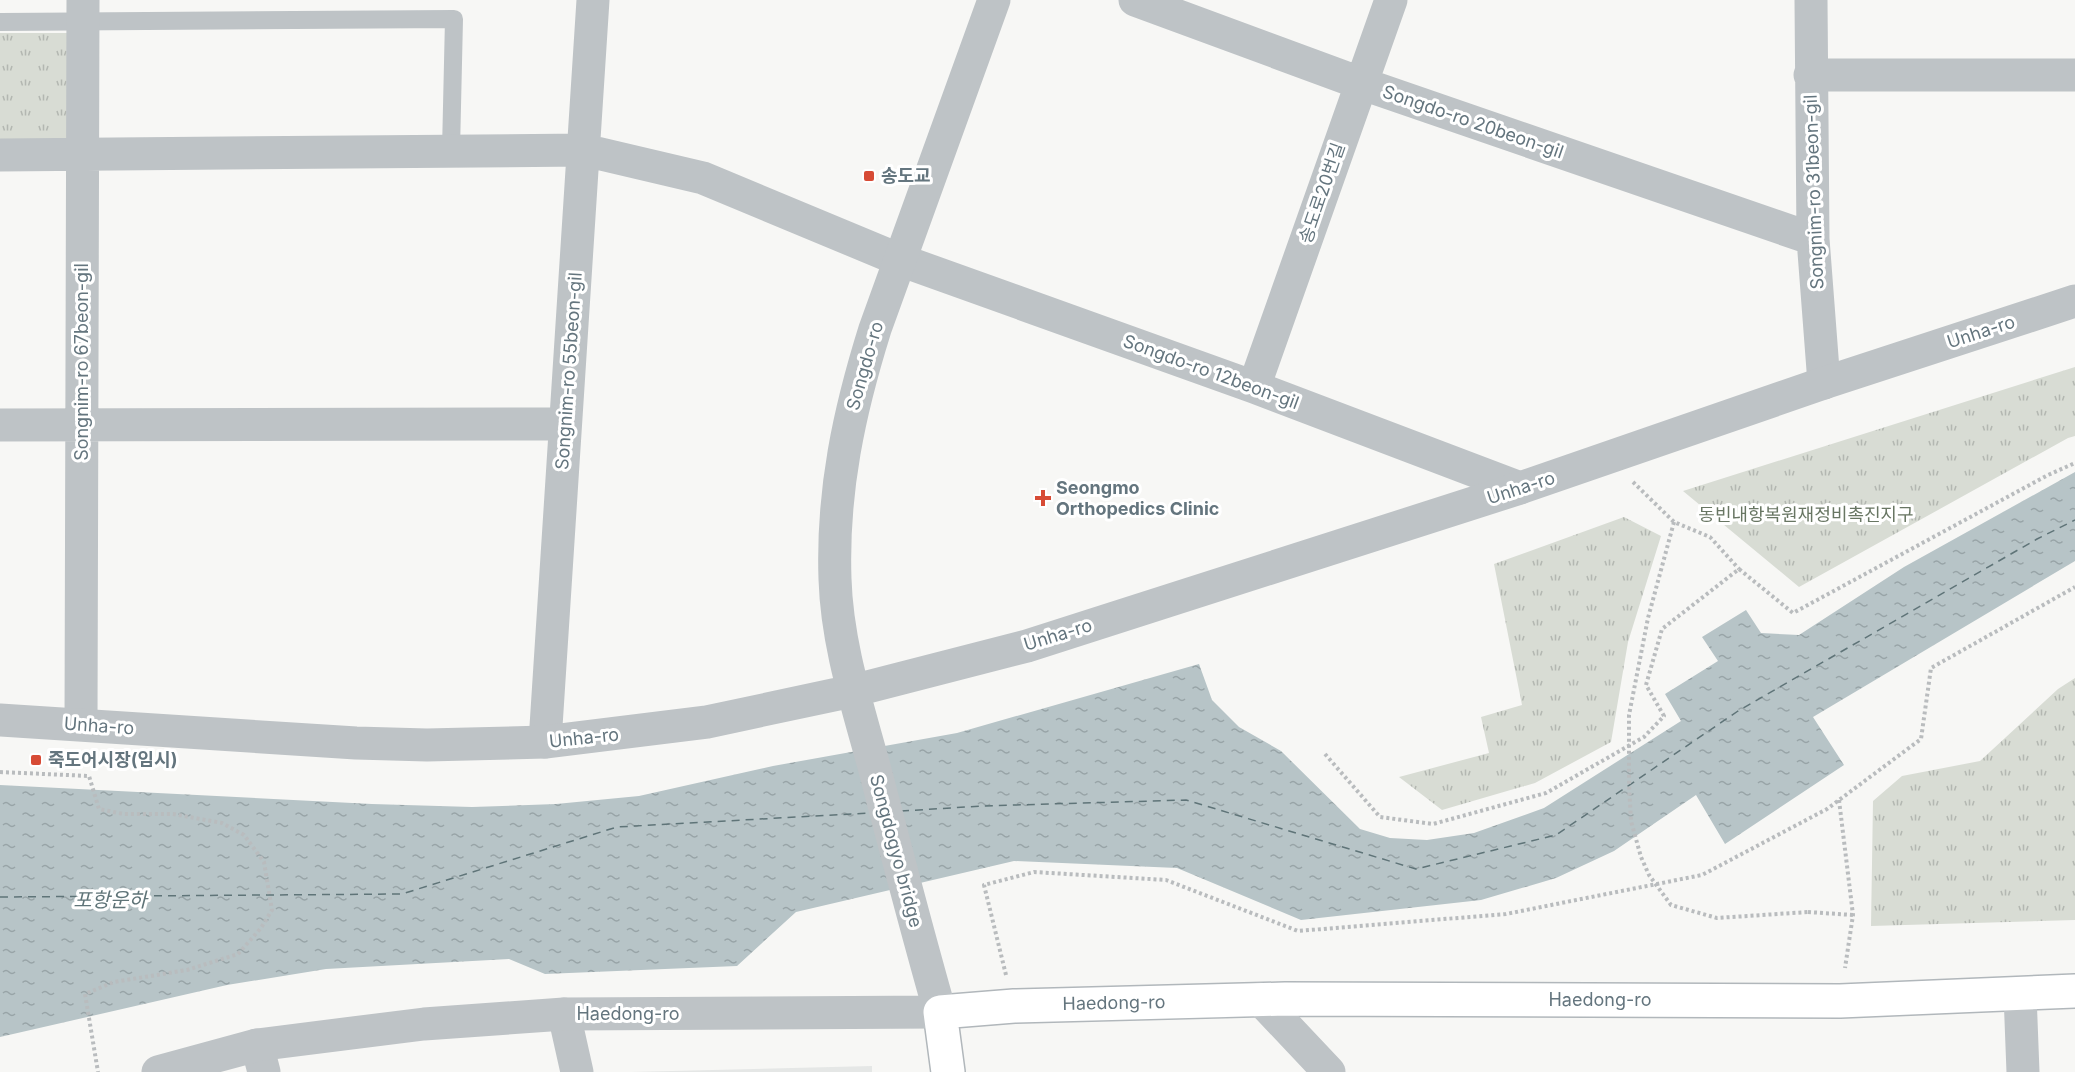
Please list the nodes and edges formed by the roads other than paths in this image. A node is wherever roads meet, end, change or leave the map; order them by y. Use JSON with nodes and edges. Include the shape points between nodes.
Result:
{"nodes":[{"id":1,"x":593,"y":0,"type":"edge"},
{"id":2,"x":994,"y":0,"type":"edge"},
{"id":3,"x":1135,"y":0,"type":"edge"},
{"id":4,"x":1391,"y":0,"type":"edge"},
{"id":5,"x":1811,"y":0,"type":"edge"},
{"id":6,"x":83,"y":11,"type":"edge"},
{"id":7,"x":0,"y":22,"type":"edge"},
{"id":8,"x":1810,"y":75,"type":"junction"},
{"id":9,"x":2075,"y":75,"type":"edge"},
{"id":10,"x":1360,"y":83,"type":"junction"},
{"id":11,"x":451,"y":150,"type":"junction"},
{"id":12,"x":584,"y":150,"type":"junction"},
{"id":13,"x":0,"y":155,"type":"edge"},
{"id":14,"x":84,"y":156,"type":"junction"},
{"id":15,"x":1813,"y":239,"type":"junction"},
{"id":16,"x":900,"y":260,"type":"junction"},
{"id":17,"x":2075,"y":301,"type":"edge"},
{"id":18,"x":1824,"y":383,"type":"junction"},
{"id":19,"x":1254,"y":387,"type":"junction"},
{"id":20,"x":565,"y":424,"type":"junction"},
{"id":21,"x":0,"y":425,"type":"edge"},
{"id":22,"x":81,"y":425,"type":"junction"},
{"id":23,"x":1520,"y":488,"type":"junction"},
{"id":24,"x":852,"y":691,"type":"junction"},
{"id":25,"x":0,"y":720,"type":"edge"},
{"id":26,"x":81,"y":724,"type":"junction"},
{"id":27,"x":545,"y":742,"type":"junction"},
{"id":28,"x":869,"y":747,"type":"joint"},
{"id":29,"x":2075,"y":991,"type":"edge"},
{"id":30,"x":2020,"y":994,"type":"junction"},
{"id":31,"x":1260,"y":999,"type":"junction"},
{"id":32,"x":940,"y":1012,"type":"junction"},
{"id":33,"x":564,"y":1014,"type":"junction"},
{"id":34,"x":260,"y":1058,"type":"edge"},
{"id":35,"x":158,"y":1072,"type":"edge"},
{"id":36,"x":577,"y":1072,"type":"edge"},
{"id":37,"x":948,"y":1072,"type":"edge"},
{"id":38,"x":1329,"y":1072,"type":"edge"},
{"id":39,"x":2023,"y":1072,"type":"edge"}],
"edges":[{"from":1,"to":12,"type":"street","name":"Songnim-ro 55beon-gil"},
{"from":2,"to":16,"type":"street","name":"Songdo-ro"},
{"from":3,"to":10,"type":"street","name":"Songdo-ro 20beon-gil"},
{"from":4,"to":10,"type":"street","name":"송도로20번길"},
{"from":5,"to":8,"type":"street","name":"Songnim-ro 31beon-gil"},
{"from":6,"to":7,"type":"lane"},
{"from":6,"to":11,"type":"lane","via":[[454,19]]},
{"from":6,"to":14,"type":"street","name":"Songnim-ro 67beon-gil"},
{"from":8,"to":9,"type":"street"},
{"from":8,"to":15,"type":"street","name":"Songnim-ro 31beon-gil"},
{"from":10,"to":15,"type":"street","name":"Songdo-ro 20beon-gil"},
{"from":10,"to":19,"type":"street","name":"송도로20번길"},
{"from":11,"to":12,"type":"street","name":"Songdo-ro 12beon-gil"},
{"from":11,"to":14,"type":"street","name":"Songdo-ro 12beon-gil"},
{"from":12,"to":16,"type":"street","name":"Songdo-ro 12beon-gil","via":[[703,178]]},
{"from":12,"to":20,"type":"street","name":"Songnim-ro 55beon-gil"},
{"from":13,"to":14,"type":"street","name":"Songdo-ro 12beon-gil"},
{"from":14,"to":22,"type":"street","name":"Songnim-ro 67beon-gil"},
{"from":15,"to":18,"type":"street","name":"Songnim-ro 31beon-gil"},
{"from":16,"to":19,"type":"street","name":"Songdo-ro 12beon-gil"},
{"from":16,"to":24,"type":"street","name":"Songdo-ro","via":[[859,380],[839,481],[835,581]]},
{"from":17,"to":18,"type":"street","name":"Unha-ro"},
{"from":18,"to":23,"type":"street","name":"Unha-ro"},
{"from":19,"to":23,"type":"street","name":"Songdo-ro 12beon-gil"},
{"from":20,"to":22,"type":"street"},
{"from":20,"to":27,"type":"street","name":"Songnim-ro 55beon-gil"},
{"from":21,"to":22,"type":"street"},
{"from":22,"to":26,"type":"street","name":"Songnim-ro 67beon-gil"},
{"from":23,"to":24,"type":"street","name":"Unha-ro","via":[[1027,646]]},
{"from":24,"to":27,"type":"street","name":"Unha-ro","via":[[707,722]]},
{"from":24,"to":28,"type":"street","name":"Songdo-ro"},
{"from":25,"to":26,"type":"street","name":"Unha-ro"},
{"from":26,"to":27,"type":"street","name":"Unha-ro","via":[[356,743]]},
{"from":28,"to":32,"type":"street","name":"Songdogyo bridge"},
{"from":29,"to":30,"type":"main road","name":"Haedong-ro"},
{"from":30,"to":31,"type":"main road","name":"Haedong-ro","via":[[1840,1001]]},
{"from":30,"to":39,"type":"street"},
{"from":31,"to":32,"type":"main road","name":"Haedong-ro"},
{"from":31,"to":38,"type":"street"},
{"from":32,"to":33,"type":"street","name":"Haedong-ro"},
{"from":32,"to":37,"type":"main road"},
{"from":33,"to":34,"type":"street","name":"Haedong-ro","via":[[424,1024]]},
{"from":33,"to":36,"type":"street"},
{"from":34,"to":35,"type":"street","name":"Haedong-ro"}]}
